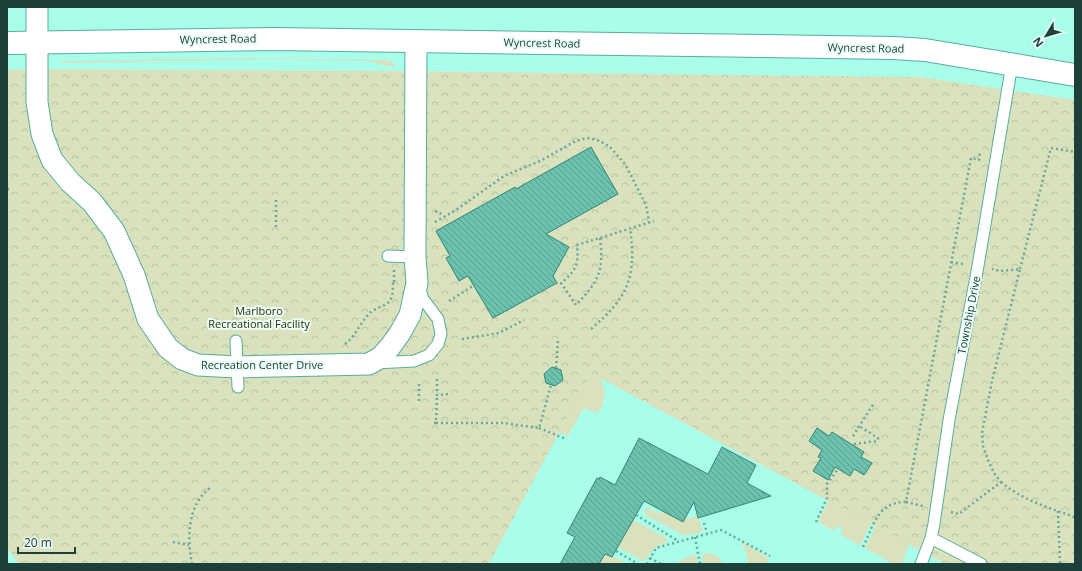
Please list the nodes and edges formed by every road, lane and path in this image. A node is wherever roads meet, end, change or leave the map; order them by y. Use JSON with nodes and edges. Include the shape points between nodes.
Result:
{"nodes":[{"id":1,"x":37,"y":7,"type":"edge"},
{"id":2,"x":416,"y":41,"type":"junction"},
{"id":3,"x":37,"y":42,"type":"junction"},
{"id":4,"x":7,"y":43,"type":"edge"},
{"id":5,"x":1012,"y":64,"type":"junction"},
{"id":6,"x":1075,"y":75,"type":"edge"},
{"id":7,"x":981,"y":148,"type":"dead end"},
{"id":8,"x":1075,"y":152,"type":"edge"},
{"id":9,"x":276,"y":200,"type":"dead end"},
{"id":10,"x":432,"y":207,"type":"dead end"},
{"id":11,"x":445,"y":216,"type":"junction"},
{"id":12,"x":654,"y":221,"type":"dead end"},
{"id":13,"x":649,"y":222,"type":"junction"},
{"id":14,"x":432,"y":224,"type":"dead end"},
{"id":15,"x":630,"y":228,"type":"junction"},
{"id":16,"x":276,"y":229,"type":"dead end"},
{"id":17,"x":600,"y":238,"type":"junction"},
{"id":18,"x":388,"y":256,"type":"dead end"},
{"id":19,"x":415,"y":257,"type":"junction"},
{"id":20,"x":951,"y":262,"type":"junction"},
{"id":21,"x":978,"y":266,"type":"junction"},
{"id":22,"x":1020,"y":269,"type":"junction"},
{"id":23,"x":393,"y":282,"type":"dead end"},
{"id":24,"x":479,"y":282,"type":"dead end"},
{"id":25,"x":417,"y":283,"type":"junction"},
{"id":26,"x":449,"y":301,"type":"dead end"},
{"id":27,"x":524,"y":320,"type":"dead end"},
{"id":28,"x":591,"y":329,"type":"dead end"},
{"id":29,"x":462,"y":339,"type":"dead end"},
{"id":30,"x":558,"y":340,"type":"dead end"},
{"id":31,"x":236,"y":341,"type":"dead end"},
{"id":32,"x":340,"y":347,"type":"dead end"},
{"id":33,"x":369,"y":364,"type":"junction"},
{"id":34,"x":556,"y":368,"type":"dead end"},
{"id":35,"x":238,"y":377,"type":"junction"},
{"id":36,"x":437,"y":379,"type":"dead end"},
{"id":37,"x":419,"y":384,"type":"dead end"},
{"id":38,"x":551,"y":385,"type":"dead end"},
{"id":39,"x":437,"y":394,"type":"junction"},
{"id":40,"x":449,"y":394,"type":"dead end"},
{"id":41,"x":419,"y":403,"type":"dead end"},
{"id":42,"x":874,"y":403,"type":"dead end"},
{"id":43,"x":859,"y":426,"type":"junction"},
{"id":44,"x":539,"y":428,"type":"junction"},
{"id":45,"x":853,"y":436,"type":"dead end"},
{"id":46,"x":566,"y":439,"type":"dead end"},
{"id":47,"x":854,"y":444,"type":"dead end"},
{"id":48,"x":838,"y":469,"type":"dead end"},
{"id":49,"x":1001,"y":482,"type":"junction"},
{"id":50,"x":210,"y":488,"type":"dead end"},
{"id":51,"x":906,"y":502,"type":"junction"},
{"id":52,"x":936,"y":509,"type":"junction"},
{"id":53,"x":1058,"y":511,"type":"junction"},
{"id":54,"x":636,"y":515,"type":"dead end"},
{"id":55,"x":1075,"y":517,"type":"edge"},
{"id":56,"x":816,"y":522,"type":"dead end"},
{"id":57,"x":704,"y":523,"type":"dead end"},
{"id":58,"x":708,"y":533,"type":"junction"},
{"id":59,"x":695,"y":537,"type":"junction"},
{"id":60,"x":931,"y":538,"type":"junction"},
{"id":61,"x":679,"y":541,"type":"junction"},
{"id":62,"x":173,"y":542,"type":"dead end"},
{"id":63,"x":189,"y":545,"type":"junction"},
{"id":64,"x":863,"y":547,"type":"dead end"},
{"id":65,"x":616,"y":551,"type":"dead end"},
{"id":66,"x":770,"y":556,"type":"dead end"},
{"id":67,"x":650,"y":558,"type":"junction"},
{"id":68,"x":192,"y":564,"type":"edge"},
{"id":69,"x":638,"y":564,"type":"edge"},
{"id":70,"x":647,"y":564,"type":"edge"},
{"id":71,"x":661,"y":564,"type":"edge"},
{"id":72,"x":700,"y":564,"type":"edge"},
{"id":73,"x":921,"y":564,"type":"edge"},
{"id":74,"x":981,"y":564,"type":"edge"},
{"id":75,"x":1060,"y":564,"type":"edge"}],
"edges":[{"from":1,"to":3,"type":"street","name":"Recreation Center Drive"},
{"from":2,"to":3,"type":"street","name":"Wyncrest Road","via":[[275,39]]},
{"from":2,"to":5,"type":"street","name":"Wyncrest Road","via":[[894,48],[925,50]]},
{"from":2,"to":19,"type":"street","name":"Recreation Center Drive"},
{"from":3,"to":4,"type":"street","name":"Wyncrest Road"},
{"from":3,"to":35,"type":"street","name":"Recreation Center Drive","via":[[37,102],[42,134],[52,160],[70,182],[92,202],[114,231],[134,275],[148,319],[168,348],[182,359]]},
{"from":5,"to":6,"type":"street","name":"Wyncrest Road"},
{"from":5,"to":21,"type":"lane","name":"Township Drive"},
{"from":7,"to":20,"type":"path","via":[[979,160],[971,158]]},
{"from":8,"to":22,"type":"path","via":[[1051,148]]},
{"from":9,"to":16,"type":"path"},
{"from":10,"to":11,"type":"path","via":[[435,212]]},
{"from":11,"to":13,"type":"path","via":[[504,176],[540,161],[574,142],[590,138],[610,147],[625,164],[646,205]]},
{"from":11,"to":14,"type":"path"},
{"from":12,"to":13,"type":"path"},
{"from":13,"to":15,"type":"path"},
{"from":15,"to":17,"type":"path"},
{"from":15,"to":28,"type":"path","via":[[632,271],[628,284],[612,308]]},
{"from":17,"to":17,"type":"path","via":[[602,257],[599,275],[576,306],[561,283],[576,268],[577,245]]},
{"from":18,"to":19,"type":"lane"},
{"from":19,"to":25,"type":"street","name":"Recreation Center Drive"},
{"from":20,"to":21,"type":"path"},
{"from":20,"to":51,"type":"path"},
{"from":21,"to":22,"type":"path","via":[[1000,271]]},
{"from":21,"to":52,"type":"lane","name":"Township Drive","via":[[949,420]]},
{"from":22,"to":49,"type":"path","via":[[982,433],[988,460]]},
{"from":23,"to":32,"type":"path","via":[[390,301],[370,313],[352,339]]},
{"from":24,"to":26,"type":"path"},
{"from":25,"to":33,"type":"street","name":"Recreation Center Drive","via":[[410,315],[400,333],[381,357]]},
{"from":25,"to":33,"type":"lane","name":"Recreation Center Drive","via":[[423,299],[438,319],[441,334],[438,344],[429,355],[414,361]]},
{"from":27,"to":29,"type":"path","via":[[499,333]]},
{"from":30,"to":34,"type":"path"},
{"from":31,"to":35,"type":"lane"},
{"from":33,"to":35,"type":"street","name":"Recreation Center Drive"},
{"from":36,"to":39,"type":"path"},
{"from":37,"to":41,"type":"path"},
{"from":38,"to":44,"type":"path"},
{"from":39,"to":40,"type":"path"},
{"from":39,"to":44,"type":"path","via":[[435,423],[504,423]]},
{"from":42,"to":43,"type":"path"},
{"from":43,"to":45,"type":"path"},
{"from":43,"to":47,"type":"path","via":[[878,438],[877,441]]},
{"from":44,"to":46,"type":"path"},
{"from":48,"to":56,"type":"path","via":[[827,484],[828,498]]},
{"from":49,"to":52,"type":"path","via":[[959,514]]},
{"from":49,"to":53,"type":"path","via":[[1030,501]]},
{"from":50,"to":63,"type":"path","via":[[199,500],[194,513]]},
{"from":51,"to":52,"type":"path"},
{"from":51,"to":64,"type":"path","via":[[897,502],[880,512]]},
{"from":52,"to":60,"type":"lane","name":"Township Drive"},
{"from":53,"to":55,"type":"path"},
{"from":53,"to":75,"type":"path"},
{"from":54,"to":61,"type":"path"},
{"from":57,"to":58,"type":"path"},
{"from":58,"to":59,"type":"path"},
{"from":58,"to":66,"type":"path","via":[[721,530]]},
{"from":59,"to":61,"type":"path"},
{"from":59,"to":72,"type":"path"},
{"from":60,"to":73,"type":"lane","name":"Township Drive"},
{"from":60,"to":74,"type":"lane"},
{"from":61,"to":67,"type":"path","via":[[656,548]]},
{"from":62,"to":63,"type":"path"},
{"from":63,"to":68,"type":"path"},
{"from":65,"to":69,"type":"path"},
{"from":67,"to":70,"type":"path"},
{"from":67,"to":71,"type":"path"}]}
